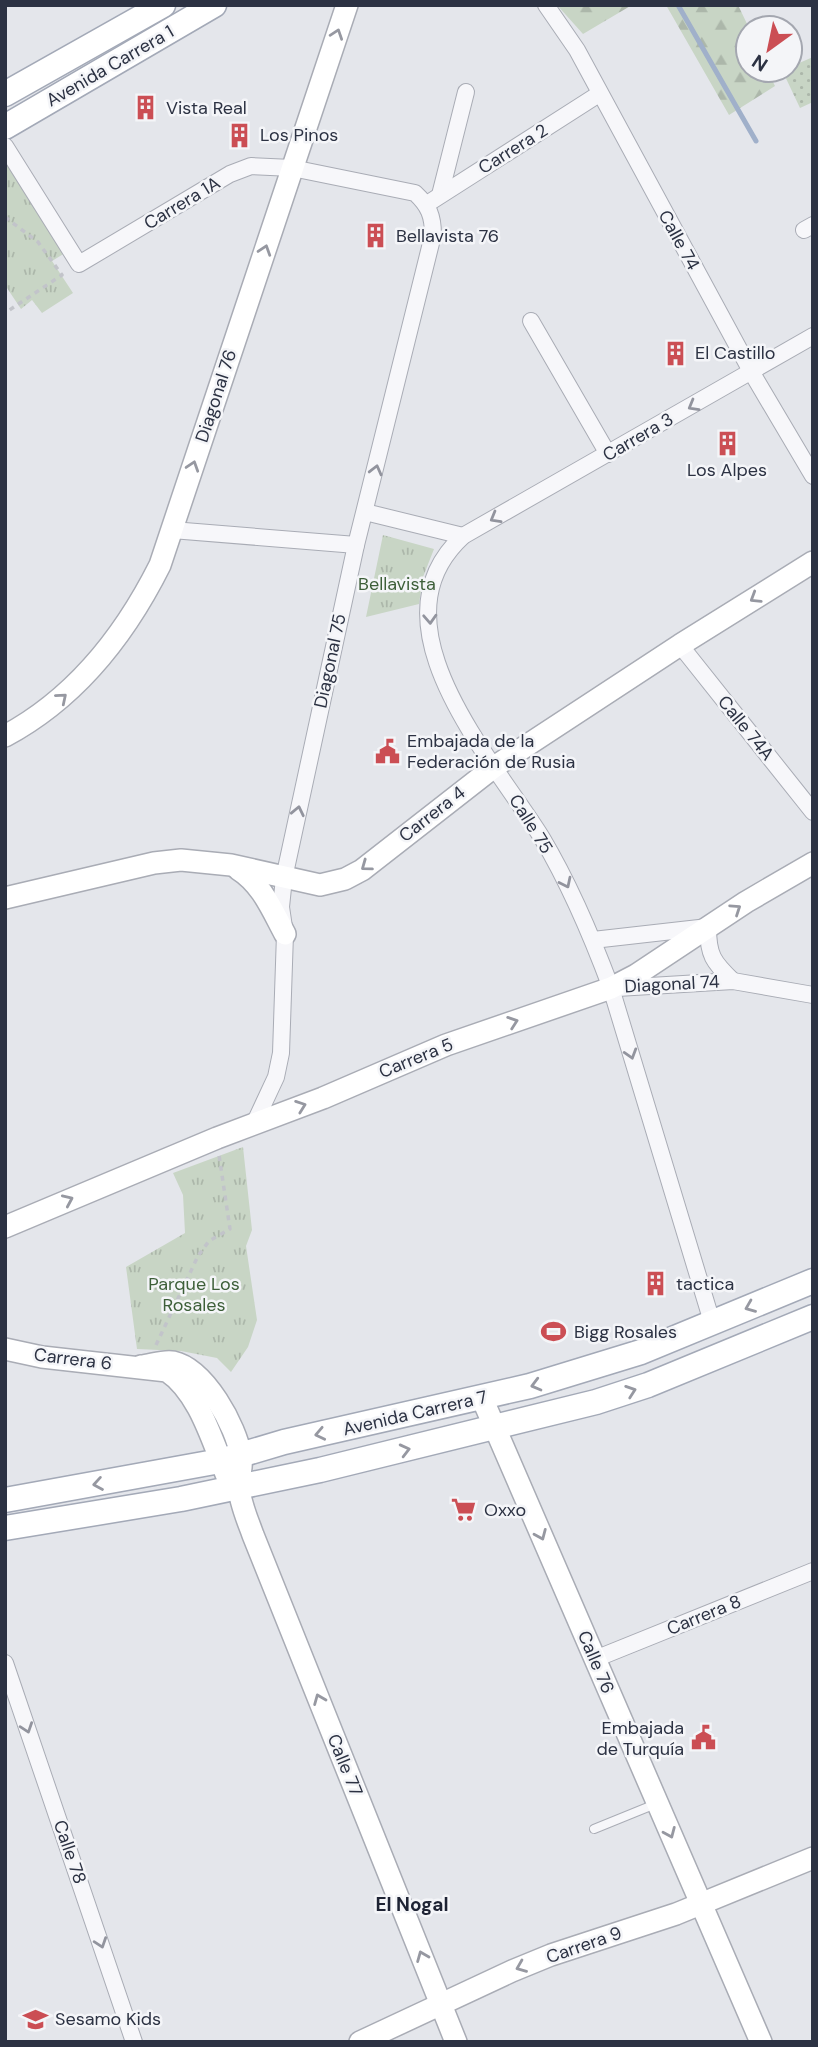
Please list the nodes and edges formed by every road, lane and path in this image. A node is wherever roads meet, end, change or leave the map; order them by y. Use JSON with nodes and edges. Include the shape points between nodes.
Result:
{"nodes":[{"id":1,"x":163,"y":5,"type":"edge"},
{"id":2,"x":214,"y":5,"type":"edge"},
{"id":3,"x":347,"y":5,"type":"edge"},
{"id":4,"x":546,"y":5,"type":"edge"},
{"id":5,"x":466,"y":92,"type":"dead end"},
{"id":6,"x":5,"y":94,"type":"edge"},
{"id":7,"x":599,"y":94,"type":"junction"},
{"id":8,"x":5,"y":127,"type":"edge"},
{"id":9,"x":5,"y":146,"type":"edge"},
{"id":10,"x":292,"y":168,"type":"junction"},
{"id":11,"x":433,"y":199,"type":"junction"},
{"id":12,"x":5,"y":217,"type":"edge"},
{"id":13,"x":5,"y":313,"type":"edge"},
{"id":14,"x":531,"y":321,"type":"dead end"},
{"id":15,"x":813,"y":336,"type":"edge"},
{"id":16,"x":752,"y":373,"type":"junction"},
{"id":17,"x":608,"y":454,"type":"junction"},
{"id":18,"x":813,"y":476,"type":"edge"},
{"id":19,"x":365,"y":512,"type":"junction"},
{"id":20,"x":172,"y":530,"type":"junction"},
{"id":21,"x":463,"y":536,"type":"junction"},
{"id":22,"x":355,"y":545,"type":"junction"},
{"id":23,"x":813,"y":562,"type":"edge"},
{"id":24,"x":680,"y":645,"type":"junction"},
{"id":25,"x":5,"y":736,"type":"edge"},
{"id":26,"x":494,"y":767,"type":"junction"},
{"id":27,"x":813,"y":812,"type":"edge"},
{"id":28,"x":813,"y":863,"type":"edge"},
{"id":29,"x":231,"y":865,"type":"junction"},
{"id":30,"x":284,"y":878,"type":"junction"},
{"id":31,"x":5,"y":898,"type":"edge"},
{"id":32,"x":708,"y":927,"type":"junction"},
{"id":33,"x":285,"y":934,"type":"junction"},
{"id":34,"x":593,"y":940,"type":"junction"},
{"id":35,"x":733,"y":981,"type":"junction"},
{"id":36,"x":611,"y":988,"type":"junction"},
{"id":37,"x":813,"y":995,"type":"edge"},
{"id":38,"x":256,"y":1122,"type":"junction"},
{"id":39,"x":218,"y":1146,"type":"dead end"},
{"id":40,"x":5,"y":1227,"type":"edge"},
{"id":41,"x":813,"y":1281,"type":"edge"},
{"id":42,"x":813,"y":1317,"type":"edge"},
{"id":43,"x":712,"y":1322,"type":"junction"},
{"id":44,"x":5,"y":1349,"type":"edge"},
{"id":45,"x":146,"y":1361,"type":"junction"},
{"id":46,"x":482,"y":1398,"type":"junction"},
{"id":47,"x":494,"y":1427,"type":"junction"},
{"id":48,"x":231,"y":1458,"type":"junction"},
{"id":49,"x":239,"y":1487,"type":"junction"},
{"id":50,"x":5,"y":1500,"type":"edge"},
{"id":51,"x":5,"y":1528,"type":"edge"},
{"id":52,"x":813,"y":1571,"type":"edge"},
{"id":53,"x":595,"y":1659,"type":"junction"},
{"id":54,"x":5,"y":1663,"type":"edge"},
{"id":55,"x":657,"y":1804,"type":"junction"},
{"id":56,"x":594,"y":1829,"type":"dead end"},
{"id":57,"x":813,"y":1858,"type":"edge"},
{"id":58,"x":701,"y":1904,"type":"junction"},
{"id":59,"x":441,"y":2004,"type":"junction"},
{"id":60,"x":134,"y":2042,"type":"edge"},
{"id":61,"x":360,"y":2042,"type":"edge"},
{"id":62,"x":456,"y":2042,"type":"edge"},
{"id":63,"x":761,"y":2042,"type":"edge"}],
"edges":[{"from":1,"to":6,"type":"main road","name":"Avenida Carrera 1"},
{"from":2,"to":8,"type":"main road","name":"Avenida Carrera 1"},
{"from":10,"to":3,"type":"street","name":"Diagonal 76","one_way":true},
{"from":4,"to":7,"type":"street","name":"Calle 74","via":[[577,50]]},
{"from":5,"to":11,"type":"street","name":"Diagonal 75"},
{"from":7,"to":11,"type":"street","name":"Carrera 2"},
{"from":7,"to":16,"type":"street","name":"Calle 74"},
{"from":9,"to":10,"type":"street","name":"Carrera 1A","via":[[79,264],[230,174],[251,166]]},
{"from":10,"to":11,"type":"street","name":"Carrera 1A"},
{"from":20,"to":10,"type":"street","name":"Diagonal 76","one_way":true},
{"from":19,"to":11,"type":"street","name":"Diagonal 75","one_way":true,"via":[[433,235]]},
{"from":12,"to":13,"type":"path","via":[[38,242],[62,275]]},
{"from":14,"to":17,"type":"street"},
{"from":15,"to":16,"type":"street","name":"Carrera 3"},
{"from":16,"to":17,"type":"street","name":"Carrera 3","one_way":true},
{"from":16,"to":18,"type":"street","name":"Calle 74"},
{"from":17,"to":21,"type":"street","name":"Carrera 3","one_way":true},
{"from":19,"to":21,"type":"street"},
{"from":19,"to":22,"type":"street","name":"Diagonal 75"},
{"from":20,"to":22,"type":"street"},
{"from":25,"to":20,"type":"street","name":"Diagonal 76","one_way":true,"via":[[78,684],[124,628],[160,565]]},
{"from":21,"to":26,"type":"street","name":"Calle 75","one_way":true,"via":[[442,560],[433,583],[428,612],[433,652],[449,696]]},
{"from":30,"to":22,"type":"street","name":"Diagonal 75","one_way":true},
{"from":23,"to":24,"type":"street","name":"Carrera 4","one_way":true},
{"from":24,"to":26,"type":"street","name":"Carrera 4"},
{"from":24,"to":27,"type":"street","name":"Calle 74A"},
{"from":26,"to":30,"type":"street","name":"Carrera 4","one_way":true,"via":[[345,879],[320,885]]},
{"from":26,"to":34,"type":"street","name":"Calle 75","one_way":true,"via":[[542,839]]},
{"from":32,"to":28,"type":"street","name":"Carrera 5","one_way":true},
{"from":29,"to":30,"type":"street","name":"Carrera 4"},
{"from":29,"to":31,"type":"street","name":"Carrera 4","via":[[181,860],[153,863]]},
{"from":29,"to":33,"type":"street","via":[[262,891]]},
{"from":30,"to":33,"type":"street","name":"Diagonal 75","via":[[281,907]]},
{"from":32,"to":34,"type":"street"},
{"from":32,"to":35,"type":"street","name":"Diagonal 74","via":[[712,957]]},
{"from":32,"to":36,"type":"street","name":"Carrera 5"},
{"from":33,"to":38,"type":"street","name":"Diagonal 75","via":[[281,1053]]},
{"from":34,"to":36,"type":"street","name":"Calle 75"},
{"from":35,"to":36,"type":"street","name":"Diagonal 74"},
{"from":35,"to":37,"type":"street","name":"Diagonal 74"},
{"from":38,"to":36,"type":"street","name":"Carrera 5","one_way":true,"via":[[446,1045]]},
{"from":36,"to":43,"type":"street","name":"Calle 75","one_way":true},
{"from":40,"to":38,"type":"street","name":"Carrera 5","one_way":true},
{"from":39,"to":45,"type":"path","via":[[230,1229],[209,1241],[198,1256]]},
{"from":41,"to":43,"type":"main road","name":"Avenida Carrera 7","one_way":true},
{"from":47,"to":42,"type":"main road","name":"Avenida Carrera 7","one_way":true,"via":[[648,1385]]},
{"from":43,"to":46,"type":"main road","name":"Avenida Carrera 7","one_way":true,"via":[[596,1367]]},
{"from":44,"to":45,"type":"street","name":"Carrera 6","via":[[83,1363]]},
{"from":45,"to":48,"type":"street","name":"Calle 77","via":[[171,1361],[195,1374],[231,1426]]},
{"from":46,"to":47,"type":"street","name":"Calle 76"},
{"from":46,"to":48,"type":"main road","name":"Avenida Carrera 7","one_way":true},
{"from":49,"to":47,"type":"main road","name":"Avenida Carrera 7","one_way":true},
{"from":47,"to":53,"type":"street","name":"Calle 76","one_way":true},
{"from":48,"to":49,"type":"street","name":"Calle 77","via":[[242,1476]]},
{"from":48,"to":50,"type":"main road","name":"Avenida Carrera 7","one_way":true},
{"from":49,"to":51,"type":"main road","name":"Avenida Carrera 7"},
{"from":59,"to":49,"type":"street","name":"Calle 77","one_way":true,"via":[[253,1535]]},
{"from":52,"to":53,"type":"street","name":"Carrera 8"},
{"from":53,"to":55,"type":"street","name":"Calle 76"},
{"from":54,"to":60,"type":"street","name":"Calle 78","one_way":true},
{"from":55,"to":56,"type":"lane"},
{"from":55,"to":58,"type":"street","name":"Calle 76","one_way":true},
{"from":57,"to":58,"type":"street","name":"Carrera 9"},
{"from":58,"to":59,"type":"street","name":"Carrera 9","one_way":true,"via":[[551,1955]]},
{"from":58,"to":63,"type":"street","name":"Calle 76"},
{"from":59,"to":61,"type":"street","name":"Carrera 9"},
{"from":59,"to":62,"type":"street","name":"Calle 77"}]}
